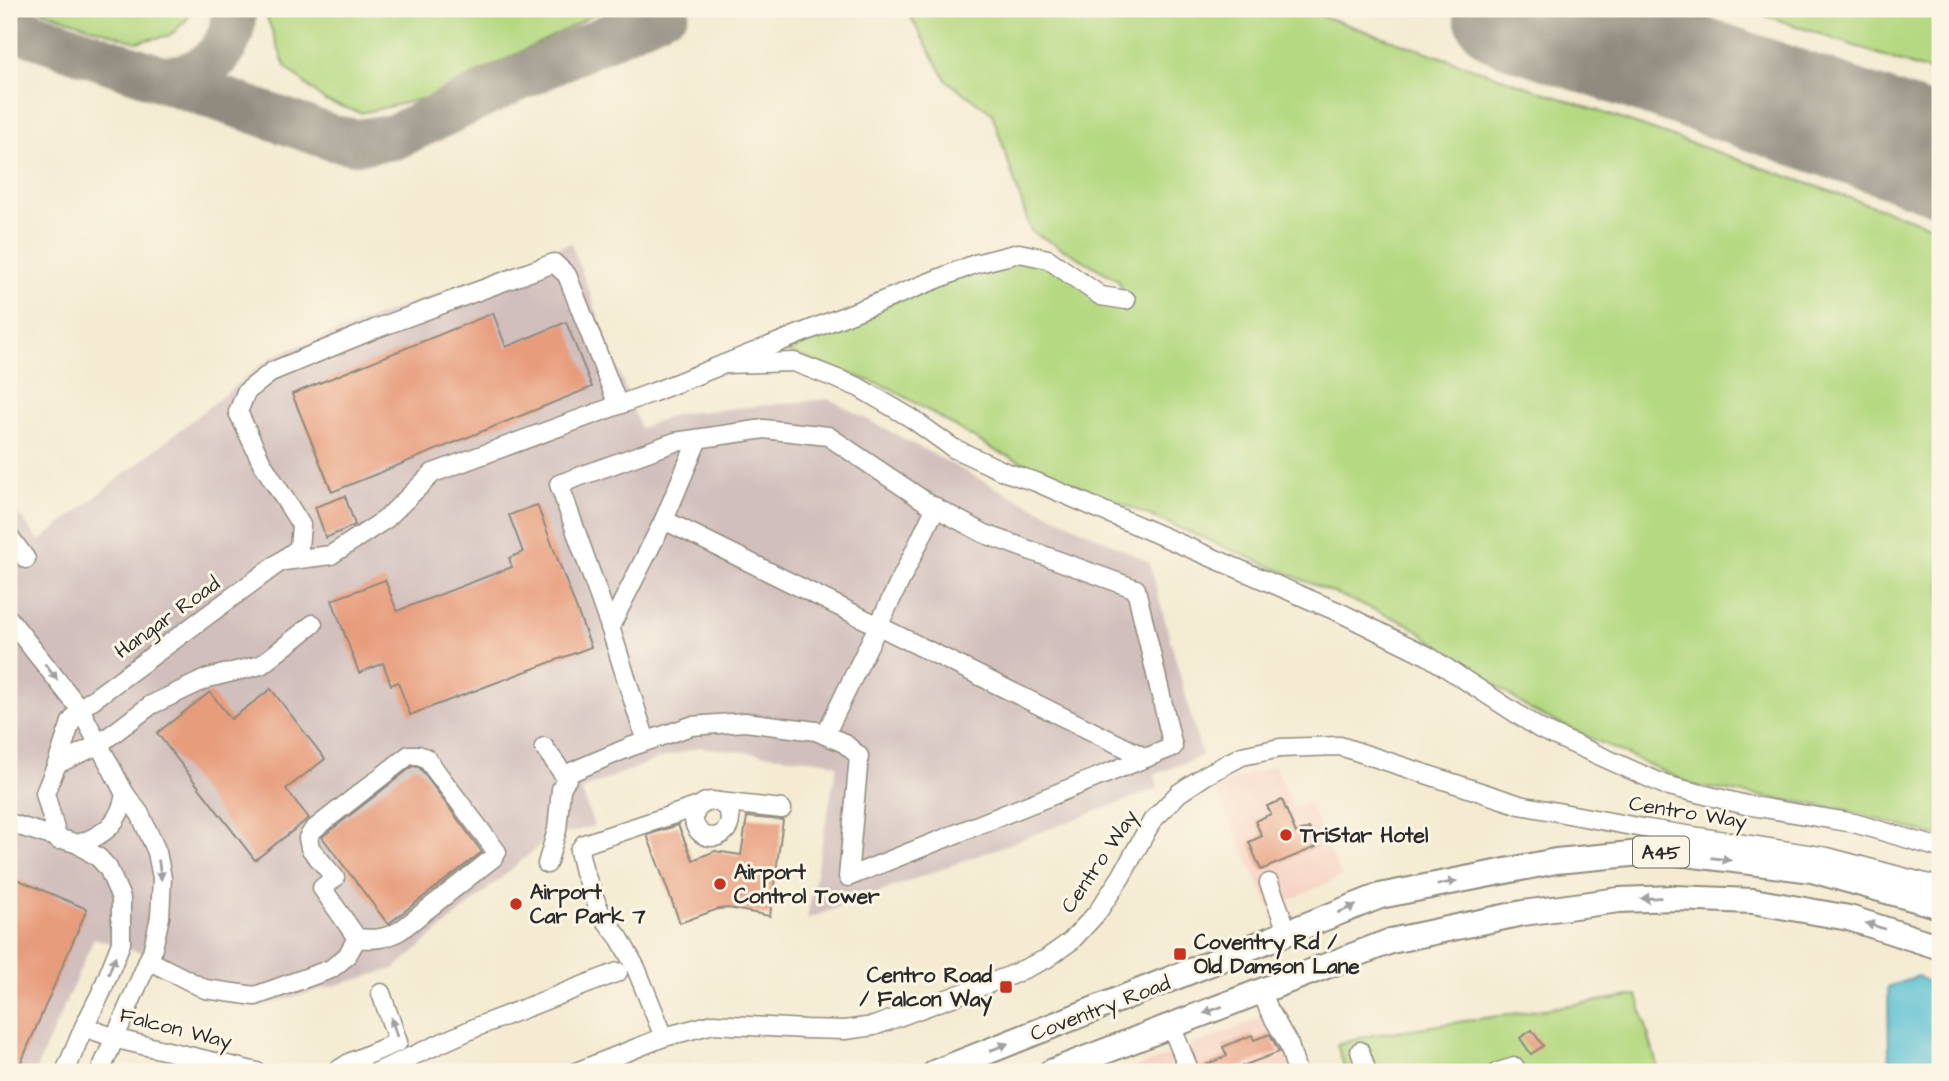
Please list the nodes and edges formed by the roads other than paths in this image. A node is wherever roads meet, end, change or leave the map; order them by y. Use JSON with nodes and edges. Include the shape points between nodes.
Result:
{"nodes":[{"id":1,"x":1126,"y":300,"type":"dead end"},
{"id":2,"x":724,"y":364,"type":"junction"},
{"id":3,"x":618,"y":405,"type":"junction"},
{"id":4,"x":698,"y":439,"type":"junction"},
{"id":5,"x":936,"y":507,"type":"junction"},
{"id":6,"x":664,"y":520,"type":"junction"},
{"id":7,"x":9,"y":536,"type":"edge"},
{"id":8,"x":26,"y":559,"type":"dead end"},
{"id":9,"x":281,"y":562,"type":"junction"},
{"id":10,"x":9,"y":619,"type":"edge"},
{"id":11,"x":313,"y":624,"type":"dead end"},
{"id":12,"x":877,"y":625,"type":"junction"},
{"id":13,"x":610,"y":627,"type":"junction"},
{"id":14,"x":80,"y":709,"type":"junction"},
{"id":15,"x":824,"y":735,"type":"junction"},
{"id":16,"x":646,"y":741,"type":"junction"},
{"id":17,"x":98,"y":745,"type":"junction"},
{"id":18,"x":544,"y":747,"type":"dead end"},
{"id":19,"x":1146,"y":758,"type":"junction"},
{"id":20,"x":57,"y":764,"type":"junction"},
{"id":21,"x":567,"y":779,"type":"junction"},
{"id":22,"x":125,"y":794,"type":"junction"},
{"id":23,"x":782,"y":809,"type":"dead end"},
{"id":24,"x":9,"y":823,"type":"edge"},
{"id":25,"x":58,"y":839,"type":"junction"},
{"id":26,"x":78,"y":844,"type":"junction"},
{"id":27,"x":1940,"y":848,"type":"edge"},
{"id":28,"x":547,"y":864,"type":"dead end"},
{"id":29,"x":1269,"y":883,"type":"dead end"},
{"id":30,"x":1940,"y":887,"type":"edge"},
{"id":31,"x":1940,"y":906,"type":"edge"},
{"id":32,"x":1288,"y":933,"type":"junction"},
{"id":33,"x":357,"y":938,"type":"junction"},
{"id":34,"x":1940,"y":947,"type":"edge"},
{"id":35,"x":148,"y":960,"type":"junction"},
{"id":36,"x":618,"y":972,"type":"dead end"},
{"id":37,"x":1262,"y":992,"type":"junction"},
{"id":38,"x":381,"y":993,"type":"dead end"},
{"id":39,"x":1171,"y":1026,"type":"junction"},
{"id":40,"x":84,"y":1027,"type":"junction"},
{"id":41,"x":115,"y":1037,"type":"junction"},
{"id":42,"x":664,"y":1037,"type":"junction"},
{"id":43,"x":442,"y":1042,"type":"junction"},
{"id":44,"x":1360,"y":1051,"type":"dead end"},
{"id":45,"x":1516,"y":1067,"type":"dead end"},
{"id":46,"x":579,"y":1071,"type":"edge"},
{"id":47,"x":65,"y":1072,"type":"edge"},
{"id":48,"x":100,"y":1072,"type":"edge"},
{"id":49,"x":257,"y":1072,"type":"edge"},
{"id":50,"x":335,"y":1072,"type":"edge"},
{"id":51,"x":341,"y":1072,"type":"edge"},
{"id":52,"x":377,"y":1072,"type":"edge"},
{"id":53,"x":936,"y":1072,"type":"edge"},
{"id":54,"x":1051,"y":1072,"type":"edge"},
{"id":55,"x":1190,"y":1072,"type":"edge"},
{"id":56,"x":1297,"y":1072,"type":"edge"},
{"id":57,"x":1367,"y":1072,"type":"edge"},
{"id":58,"x":1497,"y":1072,"type":"edge"}],
"edges":[{"from":1,"to":2,"type":"street","via":[[1101,296],[1048,259],[1019,253],[975,264]]},
{"from":2,"to":3,"type":"street"},
{"from":2,"to":27,"type":"street","via":[[794,362],[858,387],[953,447],[1341,613],[1428,656],[1541,729],[1665,785],[1746,805],[1854,823]]},
{"from":3,"to":9,"type":"street","via":[[433,473],[386,519],[331,555]]},
{"from":3,"to":9,"type":"street","via":[[567,275],[554,263],[273,371],[246,392],[239,412],[262,463],[301,525],[299,548]]},
{"from":4,"to":5,"type":"street","via":[[764,429],[828,436]]},
{"from":4,"to":6,"type":"street"},
{"from":4,"to":13,"type":"street","via":[[675,442],[559,484]]},
{"from":5,"to":12,"type":"street"},
{"from":5,"to":19,"type":"street","via":[[985,534],[1136,589],[1173,747]]},
{"from":6,"to":12,"type":"street"},
{"from":6,"to":13,"type":"street"},
{"from":7,"to":8,"type":"street"},
{"from":9,"to":14,"type":"street","name":"Hangar Road"},
{"from":10,"to":14,"type":"street","one_way":true},
{"from":11,"to":17,"type":"street","via":[[261,665],[208,678],[151,705]]},
{"from":12,"to":15,"type":"street"},
{"from":12,"to":19,"type":"street"},
{"from":13,"to":16,"type":"street"},
{"from":14,"to":17,"type":"street"},
{"from":14,"to":20,"type":"street"},
{"from":15,"to":16,"type":"street","via":[[745,722],[691,726]]},
{"from":15,"to":19,"type":"street","via":[[844,743],[859,757],[848,877]]},
{"from":16,"to":21,"type":"street","via":[[569,774]]},
{"from":17,"to":20,"type":"street"},
{"from":17,"to":22,"type":"street"},
{"from":18,"to":21,"type":"street"},
{"from":20,"to":25,"type":"street","via":[[45,793]]},
{"from":21,"to":28,"type":"street","via":[[561,789],[557,830]]},
{"from":22,"to":26,"type":"street","via":[[122,811],[109,828]]},
{"from":22,"to":35,"type":"street","one_way":true,"via":[[158,852],[162,878],[160,917]]},
{"from":23,"to":42,"type":"street","via":[[710,803],[584,844],[579,852],[601,914],[636,968]]},
{"from":24,"to":25,"type":"street"},
{"from":25,"to":26,"type":"street"},
{"from":40,"to":26,"type":"street","one_way":true,"via":[[121,943],[123,916],[108,868]]},
{"from":29,"to":32,"type":"street"},
{"from":30,"to":42,"type":"street","name":"Centro Way","via":[[1827,857],[1520,805],[1340,746],[1280,748],[1242,756],[1179,793],[1152,821],[1097,913],[1071,942],[1009,976],[874,1026],[845,1030],[713,1024]]},
{"from":32,"to":31,"type":"highway","name":"Coventry Road","number":"A45","one_way":true,"via":[[1380,896],[1556,861],[1663,852],[1812,870]]},
{"from":53,"to":32,"type":"highway","name":"Coventry Road","number":"A45","one_way":true},
{"from":33,"to":33,"type":"street","via":[[322,888],[334,878],[310,848],[308,838],[410,755],[418,755],[426,758],[497,852],[401,930],[376,940]]},
{"from":33,"to":35,"type":"street","via":[[331,969],[255,996],[205,989]]},
{"from":34,"to":37,"type":"highway","name":"Coventry Road","number":"A45","one_way":true,"via":[[1849,918],[1753,901],[1619,900],[1523,913],[1391,941]]},
{"from":35,"to":41,"type":"street"},
{"from":36,"to":43,"type":"street"},
{"from":37,"to":39,"type":"highway","name":"Coventry Road","number":"A45","one_way":true},
{"from":37,"to":56,"type":"street","via":[[1290,1045]]},
{"from":50,"to":38,"type":"street","one_way":true,"via":[[398,1042]]},
{"from":39,"to":54,"type":"highway","name":"Coventry Road","number":"A45"},
{"from":39,"to":55,"type":"street"},
{"from":40,"to":41,"type":"street","name":"Falcon Way"},
{"from":40,"to":47,"type":"street"},
{"from":41,"to":48,"type":"street"},
{"from":41,"to":49,"type":"street","name":"Falcon Way"},
{"from":42,"to":46,"type":"street","name":"Centro Way"},
{"from":43,"to":51,"type":"street"},
{"from":43,"to":52,"type":"street"},
{"from":44,"to":57,"type":"street"},
{"from":45,"to":58,"type":"street"}]}
